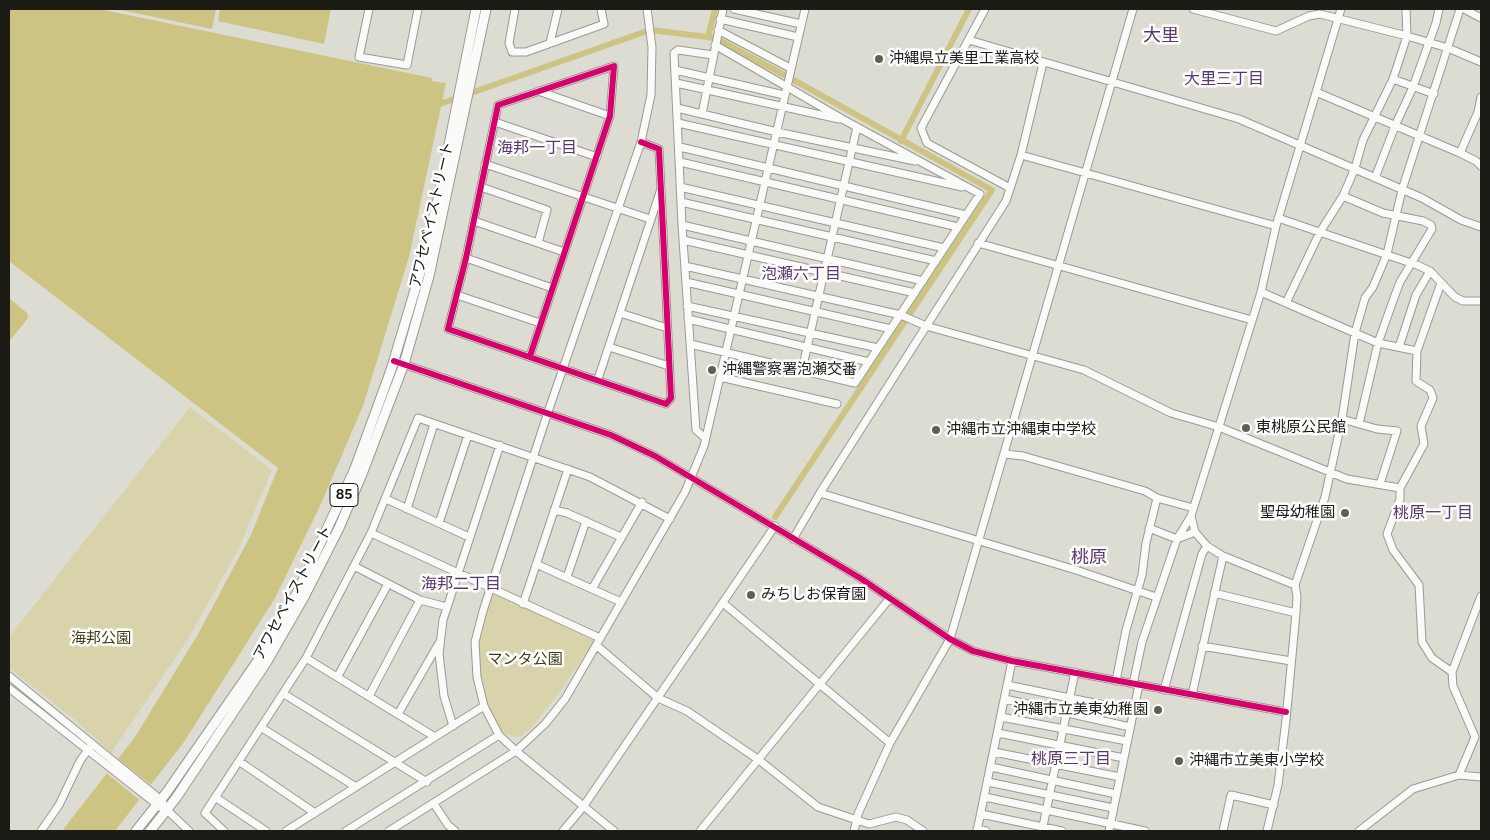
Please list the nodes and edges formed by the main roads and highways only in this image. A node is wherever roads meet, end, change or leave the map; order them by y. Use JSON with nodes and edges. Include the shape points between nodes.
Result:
{"nodes":[{"id":1,"x":476,"y":9,"type":"edge"},
{"id":2,"x":486,"y":9,"type":"edge"},
{"id":3,"x":136,"y":831,"type":"edge"},
{"id":4,"x":150,"y":831,"type":"edge"}],
"edges":[{"from":1,"to":3,"type":"main road","name":"アワセベイストリート","number":"85","via":[[420,273],[394,361],[354,471],[297,593],[259,659],[155,800]]},
{"from":2,"to":4,"type":"main road","name":"アワセベイストリート","number":"85","via":[[429,276],[404,364],[339,528],[266,663],[168,810]]}]}
